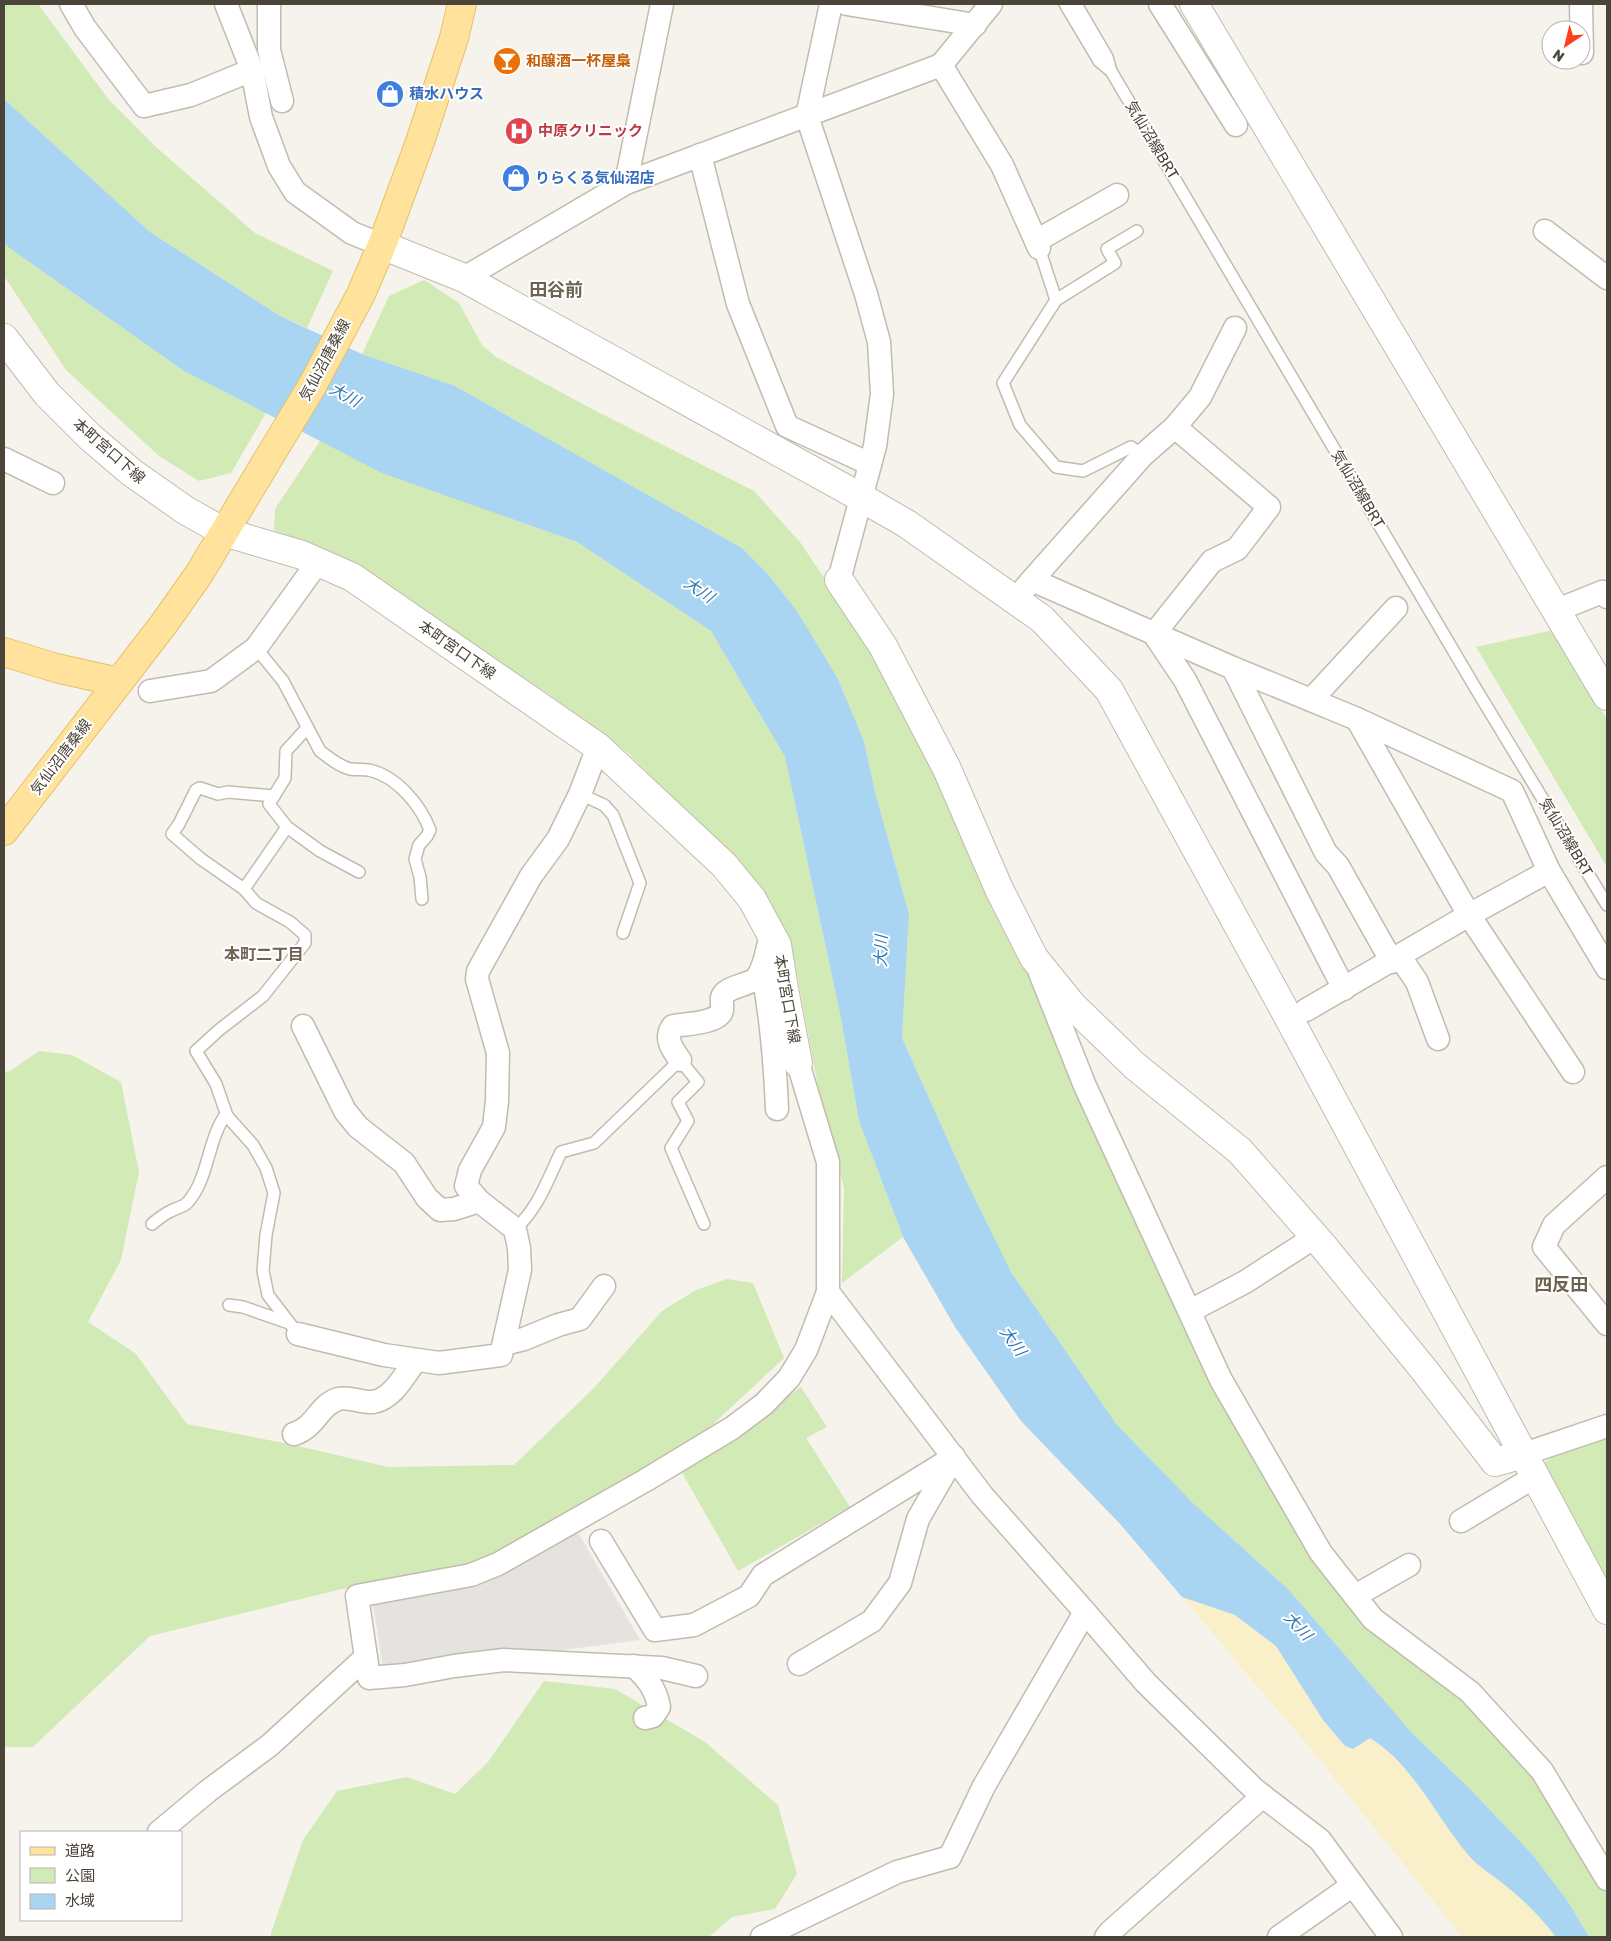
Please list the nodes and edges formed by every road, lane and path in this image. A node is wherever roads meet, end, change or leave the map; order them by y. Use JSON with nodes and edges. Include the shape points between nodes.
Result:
{"nodes":[{"id":1,"x":71,"y":4,"type":"edge"},
{"id":2,"x":226,"y":4,"type":"edge"},
{"id":3,"x":269,"y":4,"type":"edge"},
{"id":4,"x":462,"y":4,"type":"edge"},
{"id":5,"x":662,"y":4,"type":"edge"},
{"id":6,"x":831,"y":4,"type":"edge"},
{"id":7,"x":847,"y":4,"type":"edge"},
{"id":8,"x":991,"y":4,"type":"edge"},
{"id":9,"x":1065,"y":4,"type":"edge"},
{"id":10,"x":1076,"y":4,"type":"edge"},
{"id":11,"x":1160,"y":4,"type":"edge"},
{"id":12,"x":1194,"y":4,"type":"edge"},
{"id":13,"x":1581,"y":4,"type":"edge"},
{"id":14,"x":1581,"y":20,"type":"edge"},
{"id":15,"x":975,"y":26,"type":"junction"},
{"id":16,"x":942,"y":65,"type":"junction"},
{"id":17,"x":252,"y":70,"type":"junction"},
{"id":18,"x":1111,"y":71,"type":"junction"},
{"id":19,"x":282,"y":101,"type":"dead end"},
{"id":20,"x":807,"y":116,"type":"junction"},
{"id":21,"x":1236,"y":125,"type":"dead end"},
{"id":22,"x":700,"y":155,"type":"junction"},
{"id":23,"x":626,"y":183,"type":"junction"},
{"id":24,"x":1117,"y":195,"type":"dead end"},
{"id":25,"x":1137,"y":232,"type":"dead end"},
{"id":26,"x":1545,"y":232,"type":"dead end"},
{"id":27,"x":382,"y":245,"type":"junction"},
{"id":28,"x":1038,"y":245,"type":"junction"},
{"id":29,"x":464,"y":278,"type":"junction"},
{"id":30,"x":1607,"y":278,"type":"edge"},
{"id":31,"x":1056,"y":300,"type":"junction"},
{"id":32,"x":1235,"y":328,"type":"dead end"},
{"id":33,"x":4,"y":338,"type":"edge"},
{"id":34,"x":1175,"y":427,"type":"junction"},
{"id":35,"x":1143,"y":455,"type":"junction"},
{"id":36,"x":4,"y":459,"type":"edge"},
{"id":37,"x":870,"y":464,"type":"junction"},
{"id":38,"x":53,"y":483,"type":"dead end"},
{"id":39,"x":862,"y":498,"type":"junction"},
{"id":40,"x":224,"y":532,"type":"junction"},
{"id":41,"x":318,"y":562,"type":"junction"},
{"id":42,"x":839,"y":580,"type":"joint"},
{"id":43,"x":1023,"y":590,"type":"junction"},
{"id":44,"x":1607,"y":597,"type":"edge"},
{"id":45,"x":1396,"y":608,"type":"dead end"},
{"id":46,"x":1555,"y":611,"type":"junction"},
{"id":47,"x":1154,"y":634,"type":"junction"},
{"id":48,"x":256,"y":648,"type":"junction"},
{"id":49,"x":4,"y":652,"type":"edge"},
{"id":50,"x":1233,"y":668,"type":"junction"},
{"id":51,"x":118,"y":682,"type":"junction"},
{"id":52,"x":150,"y":691,"type":"dead end"},
{"id":53,"x":1607,"y":696,"type":"edge"},
{"id":54,"x":1310,"y":700,"type":"junction"},
{"id":55,"x":1357,"y":719,"type":"junction"},
{"id":56,"x":307,"y":728,"type":"junction"},
{"id":57,"x":598,"y":747,"type":"junction"},
{"id":58,"x":580,"y":794,"type":"junction"},
{"id":59,"x":274,"y":796,"type":"junction"},
{"id":60,"x":287,"y":827,"type":"junction"},
{"id":61,"x":4,"y":831,"type":"edge"},
{"id":62,"x":1549,"y":871,"type":"junction"},
{"id":63,"x":359,"y":872,"type":"dead end"},
{"id":64,"x":244,"y":888,"type":"junction"},
{"id":65,"x":422,"y":899,"type":"dead end"},
{"id":66,"x":1607,"y":906,"type":"edge"},
{"id":67,"x":1469,"y":915,"type":"junction"},
{"id":68,"x":623,"y":933,"type":"dead end"},
{"id":69,"x":771,"y":934,"type":"junction"},
{"id":70,"x":1034,"y":958,"type":"junction"},
{"id":71,"x":1396,"y":960,"type":"junction"},
{"id":72,"x":762,"y":968,"type":"junction"},
{"id":73,"x":1607,"y":968,"type":"edge"},
{"id":74,"x":1344,"y":989,"type":"junction"},
{"id":75,"x":1306,"y":1010,"type":"dead end"},
{"id":76,"x":302,"y":1026,"type":"dead end"},
{"id":77,"x":1438,"y":1039,"type":"dead end"},
{"id":78,"x":680,"y":1060,"type":"junction"},
{"id":79,"x":798,"y":1063,"type":"joint"},
{"id":80,"x":1573,"y":1072,"type":"dead end"},
{"id":81,"x":777,"y":1109,"type":"dead end"},
{"id":82,"x":226,"y":1114,"type":"junction"},
{"id":83,"x":1607,"y":1177,"type":"edge"},
{"id":84,"x":479,"y":1202,"type":"junction"},
{"id":85,"x":152,"y":1224,"type":"dead end"},
{"id":86,"x":704,"y":1224,"type":"dead end"},
{"id":87,"x":515,"y":1229,"type":"junction"},
{"id":88,"x":1315,"y":1237,"type":"junction"},
{"id":89,"x":604,"y":1286,"type":"dead end"},
{"id":90,"x":828,"y":1292,"type":"junction"},
{"id":91,"x":229,"y":1305,"type":"dead end"},
{"id":92,"x":1190,"y":1311,"type":"junction"},
{"id":93,"x":1607,"y":1324,"type":"edge"},
{"id":94,"x":294,"y":1329,"type":"junction"},
{"id":95,"x":504,"y":1344,"type":"junction"},
{"id":96,"x":416,"y":1360,"type":"junction"},
{"id":97,"x":1607,"y":1426,"type":"edge"},
{"id":98,"x":294,"y":1434,"type":"dead end"},
{"id":99,"x":954,"y":1457,"type":"junction"},
{"id":100,"x":1530,"y":1465,"type":"junction"},
{"id":101,"x":1461,"y":1521,"type":"dead end"},
{"id":102,"x":601,"y":1541,"type":"dead end"},
{"id":103,"x":1409,"y":1565,"type":"dead end"},
{"id":104,"x":1355,"y":1596,"type":"junction"},
{"id":105,"x":1607,"y":1610,"type":"edge"},
{"id":106,"x":1084,"y":1612,"type":"junction"},
{"id":107,"x":366,"y":1657,"type":"junction"},
{"id":108,"x":799,"y":1664,"type":"dead end"},
{"id":109,"x":634,"y":1666,"type":"junction"},
{"id":110,"x":696,"y":1676,"type":"dead end"},
{"id":111,"x":645,"y":1718,"type":"dead end"},
{"id":112,"x":1263,"y":1796,"type":"junction"},
{"id":113,"x":160,"y":1831,"type":"edge"},
{"id":114,"x":1607,"y":1879,"type":"edge"},
{"id":115,"x":1353,"y":1885,"type":"junction"},
{"id":116,"x":762,"y":1937,"type":"edge"},
{"id":117,"x":1106,"y":1937,"type":"edge"},
{"id":118,"x":1279,"y":1937,"type":"edge"},
{"id":119,"x":1391,"y":1937,"type":"edge"}],
"edges":[{"from":1,"to":17,"type":"street","via":[[85,28],[144,106],[191,96]]},
{"from":2,"to":17,"type":"street"},
{"from":3,"to":19,"type":"street","via":[[269,50]]},
{"from":4,"to":27,"type":"main road","name":"気仙沼唐桑線","via":[[420,142]]},
{"from":5,"to":23,"type":"street"},
{"from":6,"to":20,"type":"street"},
{"from":7,"to":15,"type":"street"},
{"from":8,"to":15,"type":"street"},
{"from":9,"to":18,"type":"lane","name":"気仙沼線BRT","via":[[1099,61]]},
{"from":10,"to":18,"type":"lane","name":"気仙沼線BRT","via":[[1107,57]]},
{"from":11,"to":21,"type":"street"},
{"from":12,"to":46,"type":"street"},
{"from":13,"to":14,"type":"street"},
{"from":15,"to":16,"type":"street"},
{"from":16,"to":20,"type":"street"},
{"from":16,"to":28,"type":"street","via":[[1002,165]]},
{"from":17,"to":27,"type":"street","via":[[261,117],[279,166],[294,192],[352,232]]},
{"from":18,"to":66,"type":"lane","name":"気仙沼線BRT"},
{"from":20,"to":22,"type":"street"},
{"from":20,"to":37,"type":"street","via":[[879,342],[882,394]]},
{"from":22,"to":23,"type":"street"},
{"from":22,"to":37,"type":"street","via":[[738,304],[787,426]]},
{"from":23,"to":29,"type":"street"},
{"from":24,"to":28,"type":"street"},
{"from":25,"to":31,"type":"lane","via":[[1107,249],[1115,264]]},
{"from":26,"to":30,"type":"street"},
{"from":27,"to":29,"type":"street"},
{"from":27,"to":40,"type":"main road","name":"気仙沼唐桑線","via":[[312,386]]},
{"from":28,"to":31,"type":"lane"},
{"from":29,"to":39,"type":"street"},
{"from":31,"to":35,"type":"lane","via":[[1003,383],[1020,425],[1056,467],[1084,471],[1131,447]]},
{"from":32,"to":34,"type":"street","via":[[1200,397]]},
{"from":33,"to":40,"type":"street","name":"本町宮口下線","via":[[47,394],[90,437],[131,472]]},
{"from":34,"to":35,"type":"street"},
{"from":34,"to":47,"type":"street","via":[[1269,507],[1236,549],[1212,562]]},
{"from":35,"to":43,"type":"street"},
{"from":36,"to":38,"type":"street"},
{"from":37,"to":39,"type":"street"},
{"from":39,"to":42,"type":"street"},
{"from":39,"to":43,"type":"street"},
{"from":40,"to":41,"type":"street","name":"本町宮口下線"},
{"from":40,"to":51,"type":"main road","name":"気仙沼唐桑線","via":[[194,581]]},
{"from":41,"to":48,"type":"street"},
{"from":41,"to":57,"type":"street","name":"本町宮口下線","via":[[352,577]]},
{"from":42,"to":70,"type":"street","via":[[883,646],[947,769],[998,888]]},
{"from":43,"to":47,"type":"street"},
{"from":43,"to":100,"type":"street","via":[[1042,619],[1109,690]]},
{"from":44,"to":46,"type":"street","via":[[1602,592]]},
{"from":45,"to":54,"type":"street"},
{"from":46,"to":53,"type":"street"},
{"from":47,"to":50,"type":"street"},
{"from":47,"to":74,"type":"street","via":[[1185,680]]},
{"from":48,"to":52,"type":"street","via":[[211,681]]},
{"from":48,"to":56,"type":"lane","via":[[283,681]]},
{"from":49,"to":51,"type":"main road"},
{"from":50,"to":54,"type":"street"},
{"from":50,"to":71,"type":"street","via":[[1326,853],[1338,866]]},
{"from":51,"to":61,"type":"main road","name":"気仙沼唐桑線"},
{"from":54,"to":55,"type":"street"},
{"from":55,"to":62,"type":"street","via":[[1512,791]]},
{"from":55,"to":67,"type":"street"},
{"from":56,"to":59,"type":"lane","via":[[286,751],[285,778]]},
{"from":56,"to":65,"type":"lane","via":[[320,751],[330,759],[350,769],[371,770],[390,780],[408,794],[424,814],[430,830],[415,859]]},
{"from":57,"to":58,"type":"street"},
{"from":57,"to":69,"type":"street","name":"本町宮口下線","via":[[724,865],[752,899]]},
{"from":58,"to":68,"type":"lane","via":[[604,805],[612,815],[640,883]]},
{"from":58,"to":84,"type":"street","via":[[558,839],[531,876],[478,971],[477,979],[498,1053],[494,1127],[470,1170],[466,1186]]},
{"from":59,"to":60,"type":"lane","via":[[269,804]]},
{"from":59,"to":64,"type":"lane","via":[[218,794],[200,788],[172,834],[201,859]]},
{"from":60,"to":63,"type":"lane","via":[[320,851]]},
{"from":60,"to":64,"type":"lane"},
{"from":62,"to":67,"type":"street"},
{"from":62,"to":73,"type":"street"},
{"from":64,"to":82,"type":"lane","via":[[256,903],[290,922],[305,935],[305,943],[263,996],[196,1051],[216,1084]]},
{"from":67,"to":71,"type":"street"},
{"from":67,"to":80,"type":"street"},
{"from":69,"to":72,"type":"street"},
{"from":69,"to":79,"type":"street","name":"本町宮口下線","via":[[778,945]]},
{"from":70,"to":88,"type":"street","via":[[1072,1005],[1135,1066],[1240,1151]]},
{"from":70,"to":92,"type":"street","via":[[1085,1086]]},
{"from":71,"to":74,"type":"street"},
{"from":71,"to":77,"type":"street","via":[[1417,982]]},
{"from":72,"to":78,"type":"street","via":[[755,979],[725,992],[718,1017],[673,1026],[669,1040]]},
{"from":72,"to":81,"type":"street","via":[[775,1051]]},
{"from":74,"to":75,"type":"street"},
{"from":76,"to":84,"type":"street","via":[[345,1111],[358,1127],[404,1163],[427,1198],[440,1210]]},
{"from":78,"to":86,"type":"lane","via":[[698,1082],[678,1102],[688,1121],[671,1148]]},
{"from":78,"to":87,"type":"lane","via":[[594,1143],[561,1152],[528,1218]]},
{"from":79,"to":90,"type":"street","via":[[828,1162]]},
{"from":82,"to":85,"type":"lane","via":[[212,1138],[201,1180],[187,1204]]},
{"from":82,"to":94,"type":"lane","via":[[253,1145],[269,1177],[274,1193],[263,1271],[268,1295]]},
{"from":83,"to":93,"type":"street","via":[[1554,1225],[1544,1246]]},
{"from":84,"to":87,"type":"street"},
{"from":87,"to":95,"type":"street","via":[[520,1270]]},
{"from":88,"to":92,"type":"street","via":[[1245,1282]]},
{"from":88,"to":100,"type":"street","via":[[1425,1370],[1495,1462]]},
{"from":89,"to":95,"type":"street","via":[[580,1319]]},
{"from":90,"to":99,"type":"street"},
{"from":90,"to":107,"type":"street","via":[[806,1350],[789,1378],[764,1404],[732,1428],[498,1564],[471,1574],[357,1596]]},
{"from":91,"to":94,"type":"lane","via":[[242,1307]]},
{"from":92,"to":104,"type":"street","via":[[1224,1386],[1320,1553]]},
{"from":94,"to":96,"type":"street","via":[[384,1355]]},
{"from":95,"to":96,"type":"street","via":[[501,1355],[439,1363]]},
{"from":96,"to":98,"type":"street","via":[[388,1395],[373,1402],[339,1399],[324,1408],[308,1428]]},
{"from":97,"to":100,"type":"street"},
{"from":99,"to":102,"type":"street","via":[[763,1575],[749,1596],[694,1625],[655,1630]]},
{"from":99,"to":106,"type":"street","via":[[982,1495]]},
{"from":99,"to":108,"type":"street","via":[[918,1519],[900,1583],[872,1621]]},
{"from":100,"to":101,"type":"street"},
{"from":100,"to":105,"type":"street"},
{"from":103,"to":104,"type":"street"},
{"from":104,"to":114,"type":"street","via":[[1374,1619],[1470,1692],[1542,1771]]},
{"from":106,"to":112,"type":"street","via":[[1146,1683]]},
{"from":106,"to":116,"type":"street","via":[[984,1786],[950,1857],[897,1872]]},
{"from":107,"to":109,"type":"street","via":[[370,1678],[504,1660]]},
{"from":107,"to":113,"type":"street","via":[[270,1745]]},
{"from":109,"to":110,"type":"street"},
{"from":109,"to":111,"type":"street","via":[[657,1695],[659,1707],[653,1716]]},
{"from":112,"to":115,"type":"street","via":[[1320,1840]]},
{"from":112,"to":117,"type":"street"},
{"from":115,"to":118,"type":"street"},
{"from":115,"to":119,"type":"street"}]}
